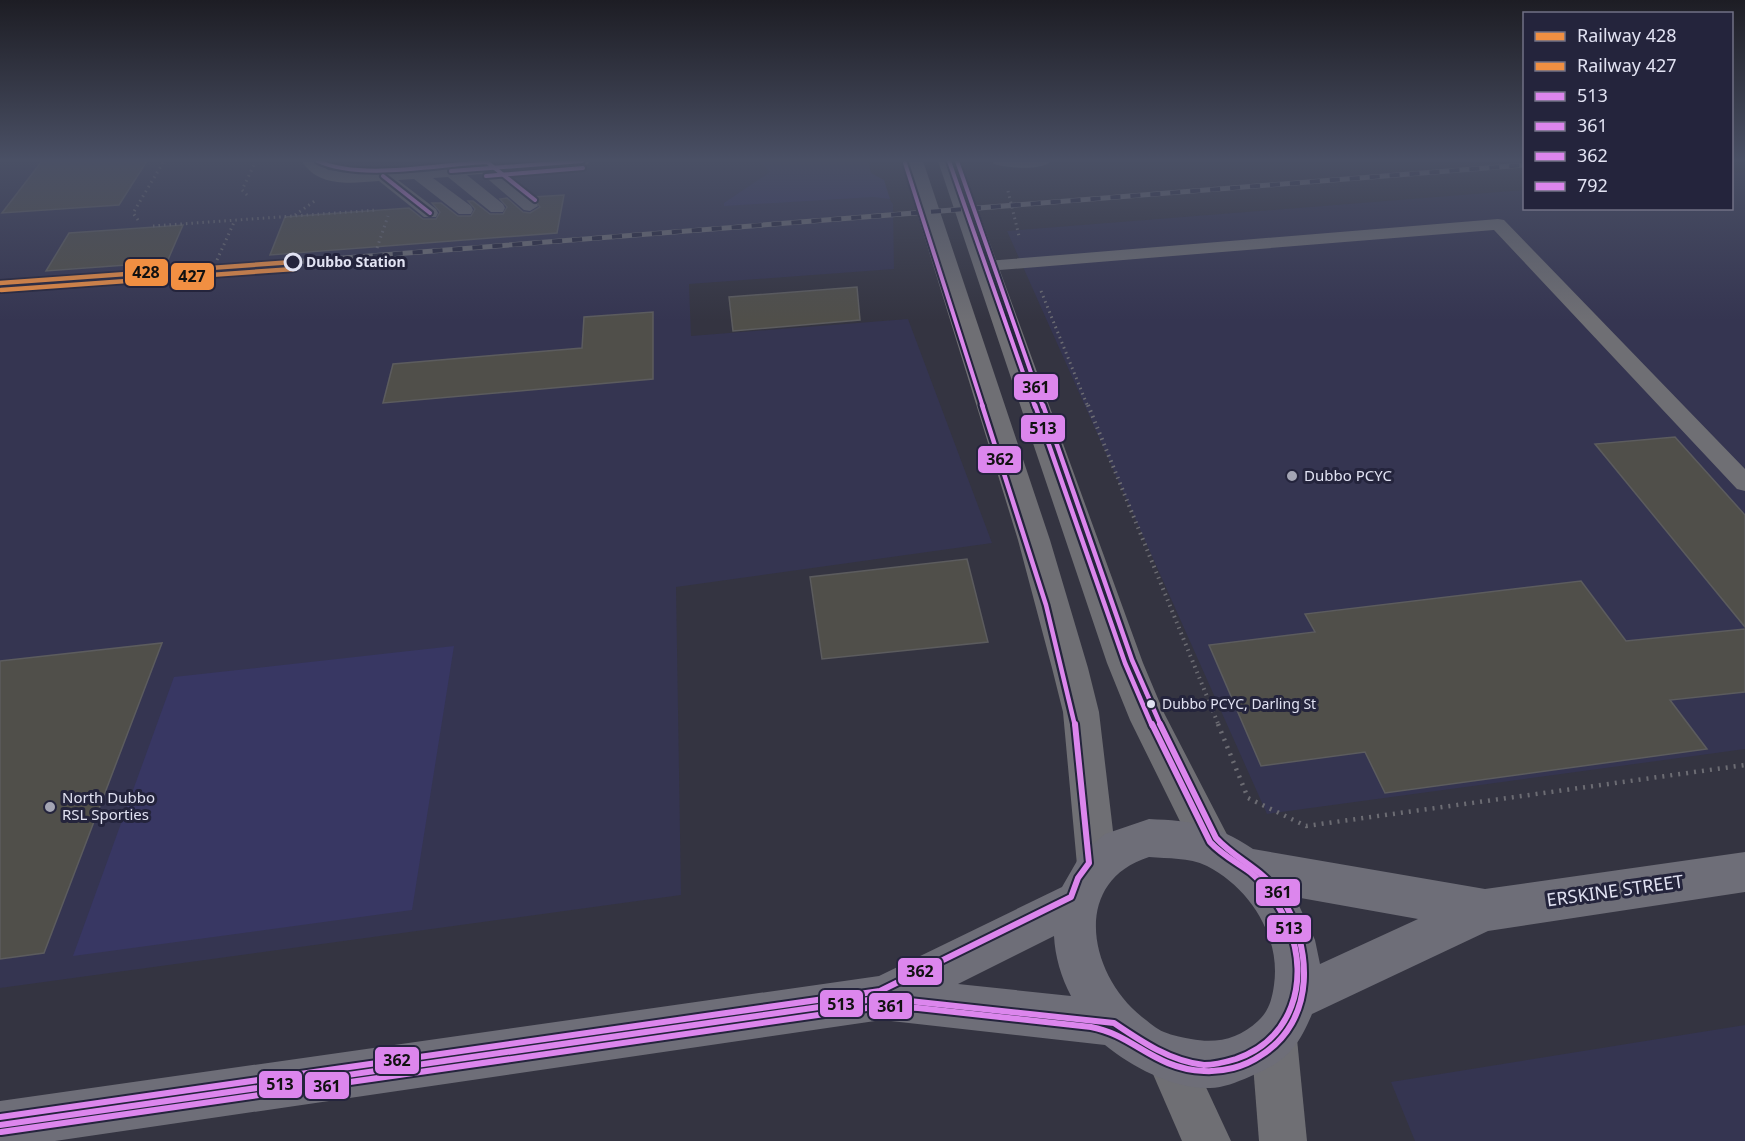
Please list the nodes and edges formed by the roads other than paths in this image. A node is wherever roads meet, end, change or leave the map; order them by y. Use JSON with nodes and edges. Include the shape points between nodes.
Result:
{"nodes":[{"id":1,"x":930,"y":214,"type":"edge"},
{"id":2,"x":968,"y":214,"type":"edge"},
{"id":3,"x":987,"y":266,"type":"junction"},
{"id":4,"x":1745,"y":483,"type":"edge"},
{"id":5,"x":1229,"y":858,"type":"junction"},
{"id":6,"x":1745,"y":872,"type":"edge"},
{"id":7,"x":1087,"y":884,"type":"junction"},
{"id":8,"x":1485,"y":910,"type":"junction"},
{"id":9,"x":882,"y":998,"type":"junction"},
{"id":10,"x":1295,"y":999,"type":"junction"},
{"id":11,"x":1114,"y":1023,"type":"junction"},
{"id":12,"x":1274,"y":1039,"type":"junction"},
{"id":13,"x":1169,"y":1058,"type":"junction"},
{"id":14,"x":0,"y":1125,"type":"edge"},
{"id":15,"x":1207,"y":1141,"type":"edge"},
{"id":16,"x":1283,"y":1141,"type":"edge"}],
"edges":[{"from":1,"to":7,"type":"street","via":[[1056,614],[1081,712]]},
{"from":2,"to":3,"type":"street"},
{"from":3,"to":4,"type":"lane","via":[[1498,224]]},
{"from":3,"to":5,"type":"street","via":[[1125,663],[1154,730]]},
{"from":5,"to":7,"type":"highway","name":"ERSKINE STREET","via":[[1182,839],[1149,838],[1121,847]]},
{"from":5,"to":8,"type":"highway","name":"ERSKINE STREET"},
{"from":5,"to":10,"type":"highway","via":[[1271,895],[1289,928],[1298,963]]},
{"from":6,"to":8,"type":"highway","name":"ERSKINE STREET"},
{"from":7,"to":9,"type":"highway"},
{"from":7,"to":11,"type":"highway","via":[[1073,931],[1078,963],[1092,995]]},
{"from":8,"to":10,"type":"highway","name":"ERSKINE STREET"},
{"from":9,"to":11,"type":"highway"},
{"from":9,"to":14,"type":"highway"},
{"from":10,"to":12,"type":"highway"},
{"from":11,"to":13,"type":"highway","via":[[1140,1044]]},
{"from":12,"to":13,"type":"highway","via":[[1244,1057],[1208,1065]]},
{"from":12,"to":16,"type":"street"},
{"from":13,"to":15,"type":"street"}]}
